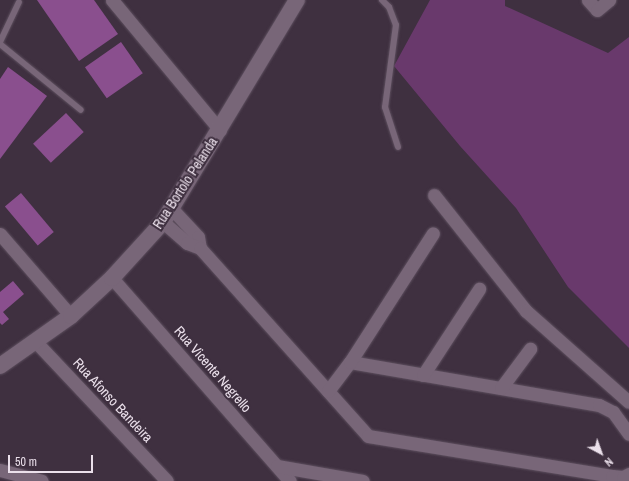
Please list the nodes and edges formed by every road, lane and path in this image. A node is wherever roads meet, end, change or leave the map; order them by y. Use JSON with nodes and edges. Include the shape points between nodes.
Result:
{"nodes":[{"id":1,"x":112,"y":0,"type":"edge"},
{"id":2,"x":297,"y":0,"type":"edge"},
{"id":3,"x":382,"y":0,"type":"edge"},
{"id":4,"x":588,"y":0,"type":"edge"},
{"id":5,"x":609,"y":0,"type":"edge"},
{"id":6,"x":19,"y":2,"type":"dead end"},
{"id":7,"x":0,"y":43,"type":"edge"},
{"id":8,"x":81,"y":110,"type":"dead end"},
{"id":9,"x":220,"y":130,"type":"junction"},
{"id":10,"x":398,"y":147,"type":"dead end"},
{"id":11,"x":434,"y":195,"type":"dead end"},
{"id":12,"x":172,"y":209,"type":"junction"},
{"id":13,"x":163,"y":222,"type":"junction"},
{"id":14,"x":433,"y":233,"type":"dead end"},
{"id":15,"x":0,"y":234,"type":"edge"},
{"id":16,"x":200,"y":248,"type":"junction"},
{"id":17,"x":112,"y":278,"type":"junction"},
{"id":18,"x":479,"y":289,"type":"dead end"},
{"id":19,"x":71,"y":316,"type":"junction"},
{"id":20,"x":35,"y":341,"type":"junction"},
{"id":21,"x":530,"y":349,"type":"dead end"},
{"id":22,"x":350,"y":362,"type":"junction"},
{"id":23,"x":0,"y":366,"type":"edge"},
{"id":24,"x":423,"y":375,"type":"junction"},
{"id":25,"x":501,"y":388,"type":"junction"},
{"id":26,"x":328,"y":392,"type":"junction"},
{"id":27,"x":629,"y":402,"type":"edge"},
{"id":28,"x":629,"y":434,"type":"edge"},
{"id":29,"x":277,"y":466,"type":"junction"},
{"id":30,"x":0,"y":470,"type":"edge"},
{"id":31,"x":629,"y":474,"type":"edge"},
{"id":32,"x":42,"y":481,"type":"edge"},
{"id":33,"x":167,"y":481,"type":"edge"},
{"id":34,"x":290,"y":481,"type":"edge"},
{"id":35,"x":363,"y":481,"type":"edge"}],
"edges":[{"from":1,"to":9,"type":"street"},
{"from":2,"to":9,"type":"street","name":"Rua Bortolo Pelanda"},
{"from":3,"to":10,"type":"lane","via":[[389,7],[396,25],[386,107]]},
{"from":4,"to":5,"type":"street","via":[[597,10]]},
{"from":6,"to":7,"type":"lane"},
{"from":7,"to":8,"type":"lane"},
{"from":9,"to":12,"type":"street","name":"Rua Bortolo Pelanda"},
{"from":11,"to":27,"type":"street","via":[[526,311]]},
{"from":12,"to":13,"type":"street","name":"Rua Bortolo Pelanda"},
{"from":12,"to":16,"type":"street","via":[[198,237]]},
{"from":13,"to":16,"type":"street","via":[[187,243]]},
{"from":13,"to":17,"type":"street","name":"Rua Bortolo Pelanda"},
{"from":14,"to":22,"type":"street"},
{"from":15,"to":19,"type":"street"},
{"from":16,"to":26,"type":"street"},
{"from":17,"to":19,"type":"street","name":"Rua Bortolo Pelanda"},
{"from":17,"to":29,"type":"street","name":"Rua Vicente Negrello"},
{"from":18,"to":24,"type":"street"},
{"from":19,"to":20,"type":"street","name":"Rua Bortolo Pelanda"},
{"from":20,"to":23,"type":"street","name":"Rua Bortolo Pelanda"},
{"from":20,"to":33,"type":"street","name":"Rua Afonso Bandeira"},
{"from":21,"to":25,"type":"street"},
{"from":22,"to":24,"type":"street"},
{"from":22,"to":26,"type":"street"},
{"from":24,"to":25,"type":"street"},
{"from":25,"to":28,"type":"street","via":[[599,405],[613,412]]},
{"from":26,"to":31,"type":"street","via":[[368,436],[612,476],[623,477]]},
{"from":29,"to":34,"type":"street","name":"Rua Vicente Negrello"},
{"from":29,"to":35,"type":"street"},
{"from":30,"to":32,"type":"street"}]}
